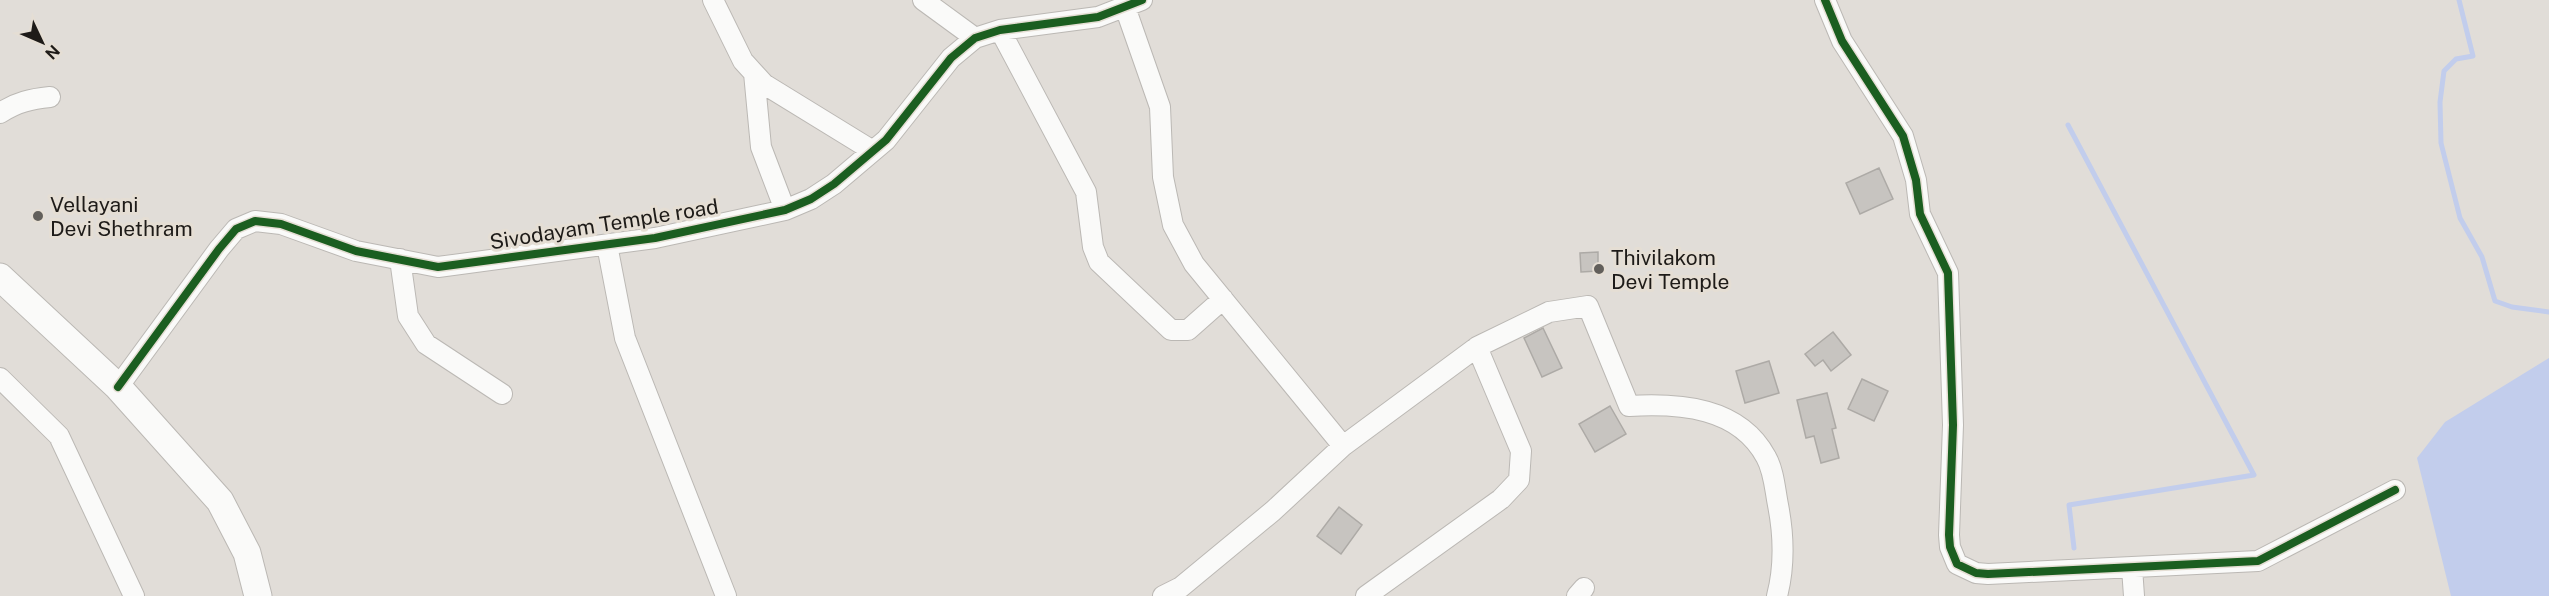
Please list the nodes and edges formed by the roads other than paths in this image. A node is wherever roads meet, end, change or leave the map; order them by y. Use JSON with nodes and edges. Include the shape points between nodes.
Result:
{"nodes":[{"id":1,"x":713,"y":0,"type":"edge"},
{"id":2,"x":923,"y":0,"type":"edge"},
{"id":3,"x":1825,"y":0,"type":"edge"},
{"id":4,"x":1134,"y":3,"type":"edge"},
{"id":5,"x":1000,"y":30,"type":"junction"},
{"id":6,"x":975,"y":38,"type":"junction"},
{"id":7,"x":754,"y":73,"type":"junction"},
{"id":8,"x":50,"y":97,"type":"dead end"},
{"id":9,"x":0,"y":113,"type":"edge"},
{"id":10,"x":873,"y":151,"type":"junction"},
{"id":11,"x":785,"y":210,"type":"junction"},
{"id":12,"x":607,"y":245,"type":"junction"},
{"id":13,"x":400,"y":260,"type":"junction"},
{"id":14,"x":0,"y":278,"type":"edge"},
{"id":15,"x":1223,"y":298,"type":"junction"},
{"id":16,"x":1477,"y":347,"type":"junction"},
{"id":17,"x":0,"y":378,"type":"edge"},
{"id":18,"x":118,"y":387,"type":"junction"},
{"id":19,"x":502,"y":394,"type":"dead end"},
{"id":20,"x":1343,"y":446,"type":"junction"},
{"id":21,"x":2395,"y":490,"type":"dead end"},
{"id":22,"x":2132,"y":568,"type":"junction"},
{"id":23,"x":134,"y":596,"type":"edge"},
{"id":24,"x":258,"y":596,"type":"edge"},
{"id":25,"x":726,"y":596,"type":"edge"},
{"id":26,"x":1163,"y":596,"type":"edge"},
{"id":27,"x":1366,"y":596,"type":"edge"},
{"id":28,"x":1778,"y":596,"type":"edge"},
{"id":29,"x":2134,"y":596,"type":"edge"}],
"edges":[{"from":1,"to":7,"type":"street","via":[[739,53]]},
{"from":2,"to":6,"type":"street"},
{"from":3,"to":22,"type":"street","via":[[1842,41],[1903,136],[1916,180],[1920,214],[1948,273],[1953,425],[1949,535],[1957,564],[1988,574]]},
{"from":4,"to":5,"type":"street","name":"Sivodayam Temple road","via":[[1098,17]]},
{"from":4,"to":15,"type":"street","via":[[1160,107],[1163,177],[1173,225],[1194,264]]},
{"from":5,"to":6,"type":"street","name":"Sivodayam Temple road"},
{"from":5,"to":15,"type":"street","via":[[1086,192],[1093,247],[1099,262],[1171,330],[1188,330]]},
{"from":6,"to":10,"type":"street","name":"Sivodayam Temple road","via":[[951,58]]},
{"from":7,"to":10,"type":"street","via":[[764,84]]},
{"from":7,"to":11,"type":"street","via":[[761,147]]},
{"from":8,"to":9,"type":"street","via":[[14,104]]},
{"from":10,"to":11,"type":"street","name":"Sivodayam Temple road","via":[[834,184]]},
{"from":11,"to":12,"type":"street","name":"Sivodayam Temple road"},
{"from":12,"to":13,"type":"street","name":"Sivodayam Temple road","via":[[438,267]]},
{"from":12,"to":25,"type":"street","via":[[625,338]]},
{"from":13,"to":18,"type":"street","name":"Sivodayam Temple road","via":[[356,250],[281,224],[255,221],[236,229]]},
{"from":13,"to":19,"type":"street","via":[[408,316],[426,344]]},
{"from":14,"to":18,"type":"street"},
{"from":15,"to":20,"type":"street"},
{"from":16,"to":20,"type":"street"},
{"from":16,"to":27,"type":"street","via":[[1521,451],[1519,480],[1501,499]]},
{"from":16,"to":28,"type":"street","via":[[1549,312],[1588,306],[1629,406],[1691,406],[1750,433],[1767,458],[1785,541]]},
{"from":17,"to":23,"type":"street","via":[[59,436]]},
{"from":18,"to":24,"type":"street","via":[[220,501],[247,553]]},
{"from":20,"to":26,"type":"street","via":[[1264,519],[1181,587]]},
{"from":21,"to":22,"type":"street","via":[[2258,561]]},
{"from":22,"to":29,"type":"street"}]}
